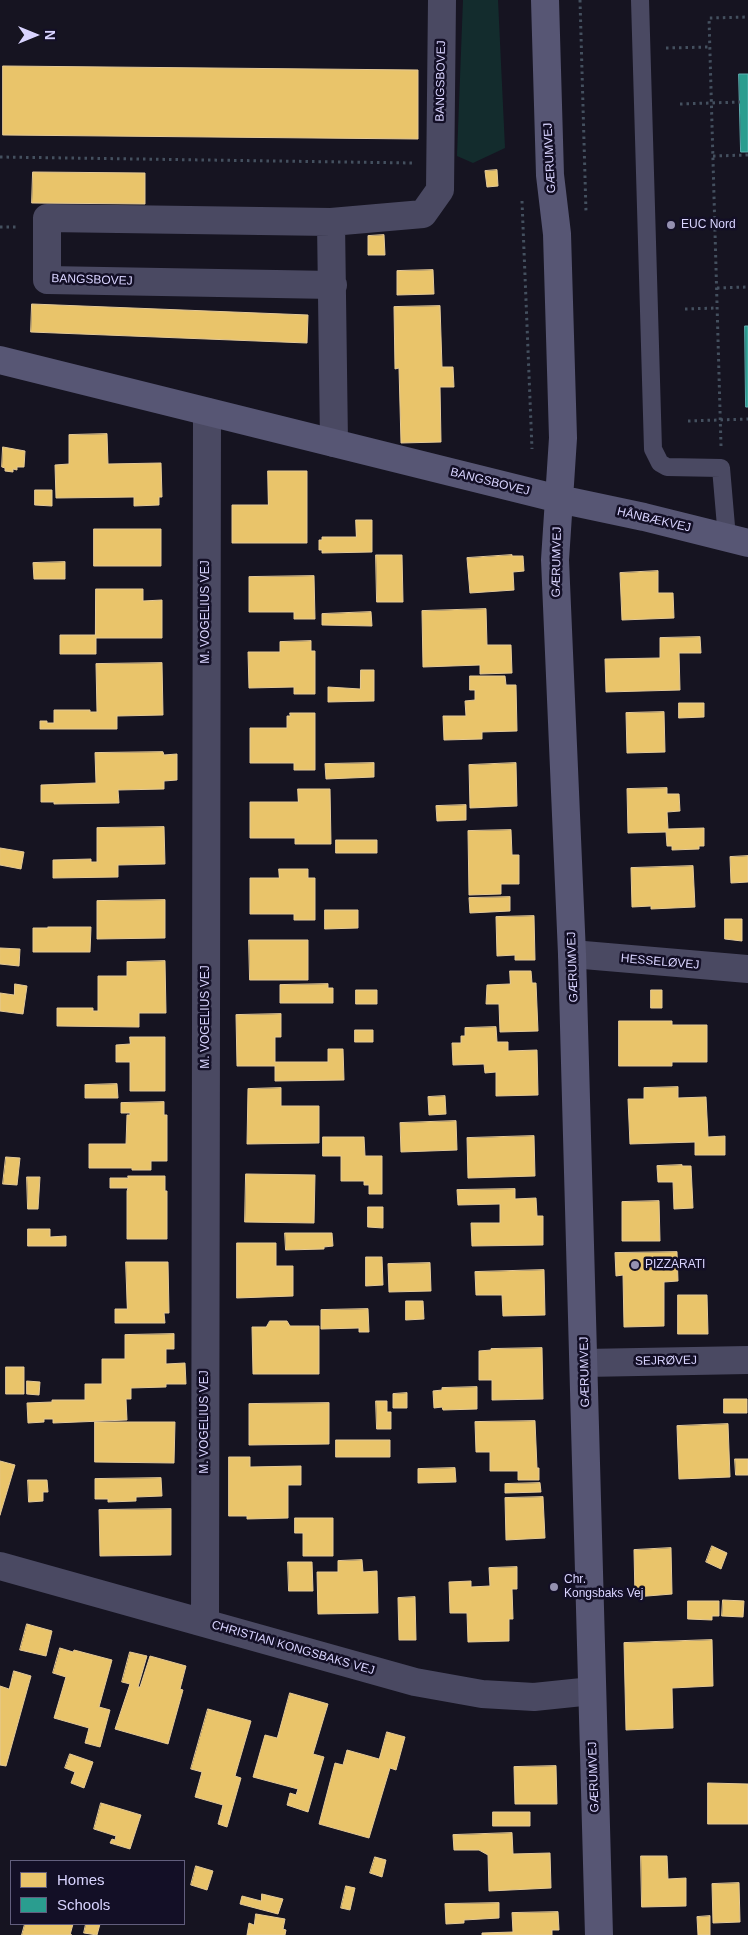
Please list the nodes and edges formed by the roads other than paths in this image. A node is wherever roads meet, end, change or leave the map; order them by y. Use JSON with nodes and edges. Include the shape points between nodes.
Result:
{"nodes":[{"id":1,"x":442,"y":0,"type":"edge"},
{"id":2,"x":545,"y":0,"type":"edge"},
{"id":3,"x":640,"y":0,"type":"edge"},
{"id":4,"x":331,"y":222,"type":"junction"},
{"id":5,"x":333,"y":285,"type":"junction"},
{"id":6,"x":0,"y":360,"type":"edge"},
{"id":7,"x":206,"y":412,"type":"junction"},
{"id":8,"x":334,"y":443,"type":"junction"},
{"id":9,"x":559,"y":499,"type":"junction"},
{"id":10,"x":737,"y":541,"type":"edge"},
{"id":11,"x":572,"y":954,"type":"junction"},
{"id":12,"x":748,"y":969,"type":"edge"},
{"id":13,"x":748,"y":1360,"type":"edge"},
{"id":14,"x":584,"y":1363,"type":"junction"},
{"id":15,"x":0,"y":1566,"type":"edge"},
{"id":16,"x":205,"y":1623,"type":"junction"},
{"id":17,"x":592,"y":1691,"type":"junction"},
{"id":18,"x":599,"y":1935,"type":"edge"}],
"edges":[{"from":1,"to":4,"type":"street","name":"BANGSBOVEJ","via":[[440,190],[424,214]]},
{"from":2,"to":9,"type":"main road","name":"GÆRUMVEJ","via":[[550,175],[557,234],[562,418]]},
{"from":3,"to":10,"type":"lane","via":[[653,449],[660,463],[668,467],[722,468]]},
{"from":4,"to":5,"type":"street"},
{"from":4,"to":5,"type":"street","name":"BANGSBOVEJ","via":[[48,218],[46,280]]},
{"from":5,"to":8,"type":"street"},
{"from":6,"to":7,"type":"main road","name":"BANGSBOVEJ"},
{"from":7,"to":8,"type":"main road","name":"BANGSBOVEJ"},
{"from":7,"to":16,"type":"street","name":"M. VOGELIUS VEJ"},
{"from":8,"to":9,"type":"main road","name":"BANGSBOVEJ"},
{"from":9,"to":10,"type":"main road","name":"HÅNBÆKVEJ"},
{"from":9,"to":11,"type":"main road","name":"GÆRUMVEJ","via":[[554,560]]},
{"from":11,"to":12,"type":"street","name":"HESSELØVEJ"},
{"from":11,"to":14,"type":"main road","name":"GÆRUMVEJ"},
{"from":13,"to":14,"type":"street","name":"SEJRØVEJ"},
{"from":14,"to":17,"type":"main road","name":"GÆRUMVEJ"},
{"from":15,"to":16,"type":"street","name":"CHRISTIAN KONGSBAKS VEJ"},
{"from":16,"to":17,"type":"street","name":"CHRISTIAN KONGSBAKS VEJ","via":[[415,1682],[473,1692],[534,1696]]},
{"from":17,"to":18,"type":"main road","name":"GÆRUMVEJ"}]}
